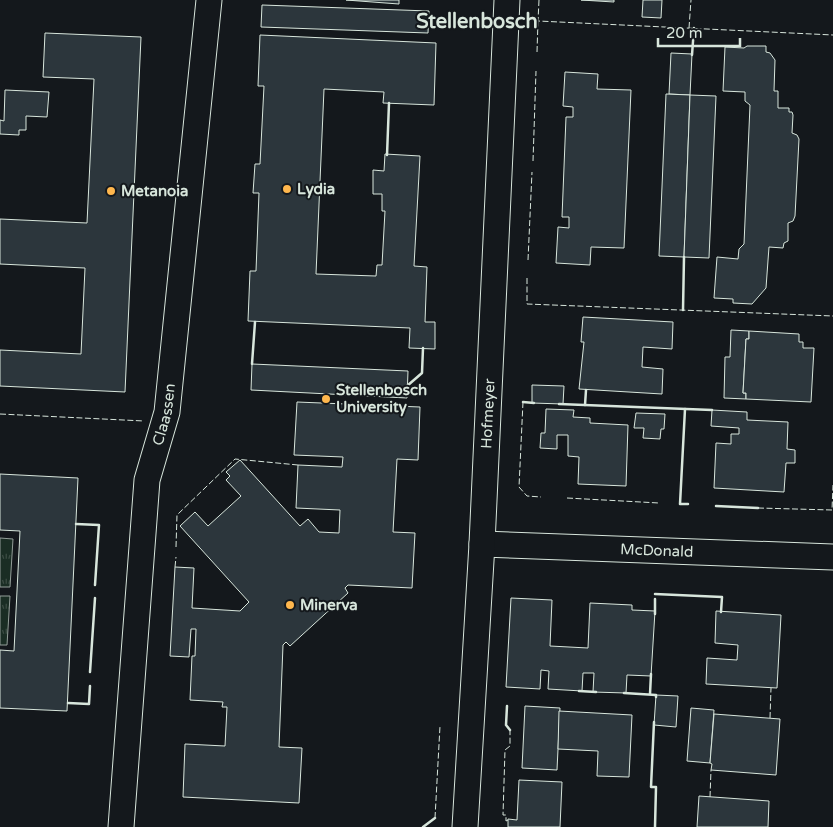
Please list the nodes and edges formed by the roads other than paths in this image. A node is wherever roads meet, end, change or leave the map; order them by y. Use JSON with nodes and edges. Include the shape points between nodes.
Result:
{"nodes":[{"id":1,"x":209,"y":0,"type":"edge"},
{"id":2,"x":507,"y":0,"type":"edge"},
{"id":3,"x":482,"y":544,"type":"junction"},
{"id":4,"x":833,"y":557,"type":"edge"},
{"id":5,"x":121,"y":827,"type":"edge"},
{"id":6,"x":466,"y":827,"type":"edge"}],
"edges":[{"from":1,"to":5,"type":"street","name":"Claassen","via":[[167,412],[147,480]]},
{"from":2,"to":3,"type":"street","name":"Hofmeyer"},
{"from":3,"to":4,"type":"street","name":"McDonald"},
{"from":3,"to":6,"type":"street","name":"Hofmeyer"}]}
